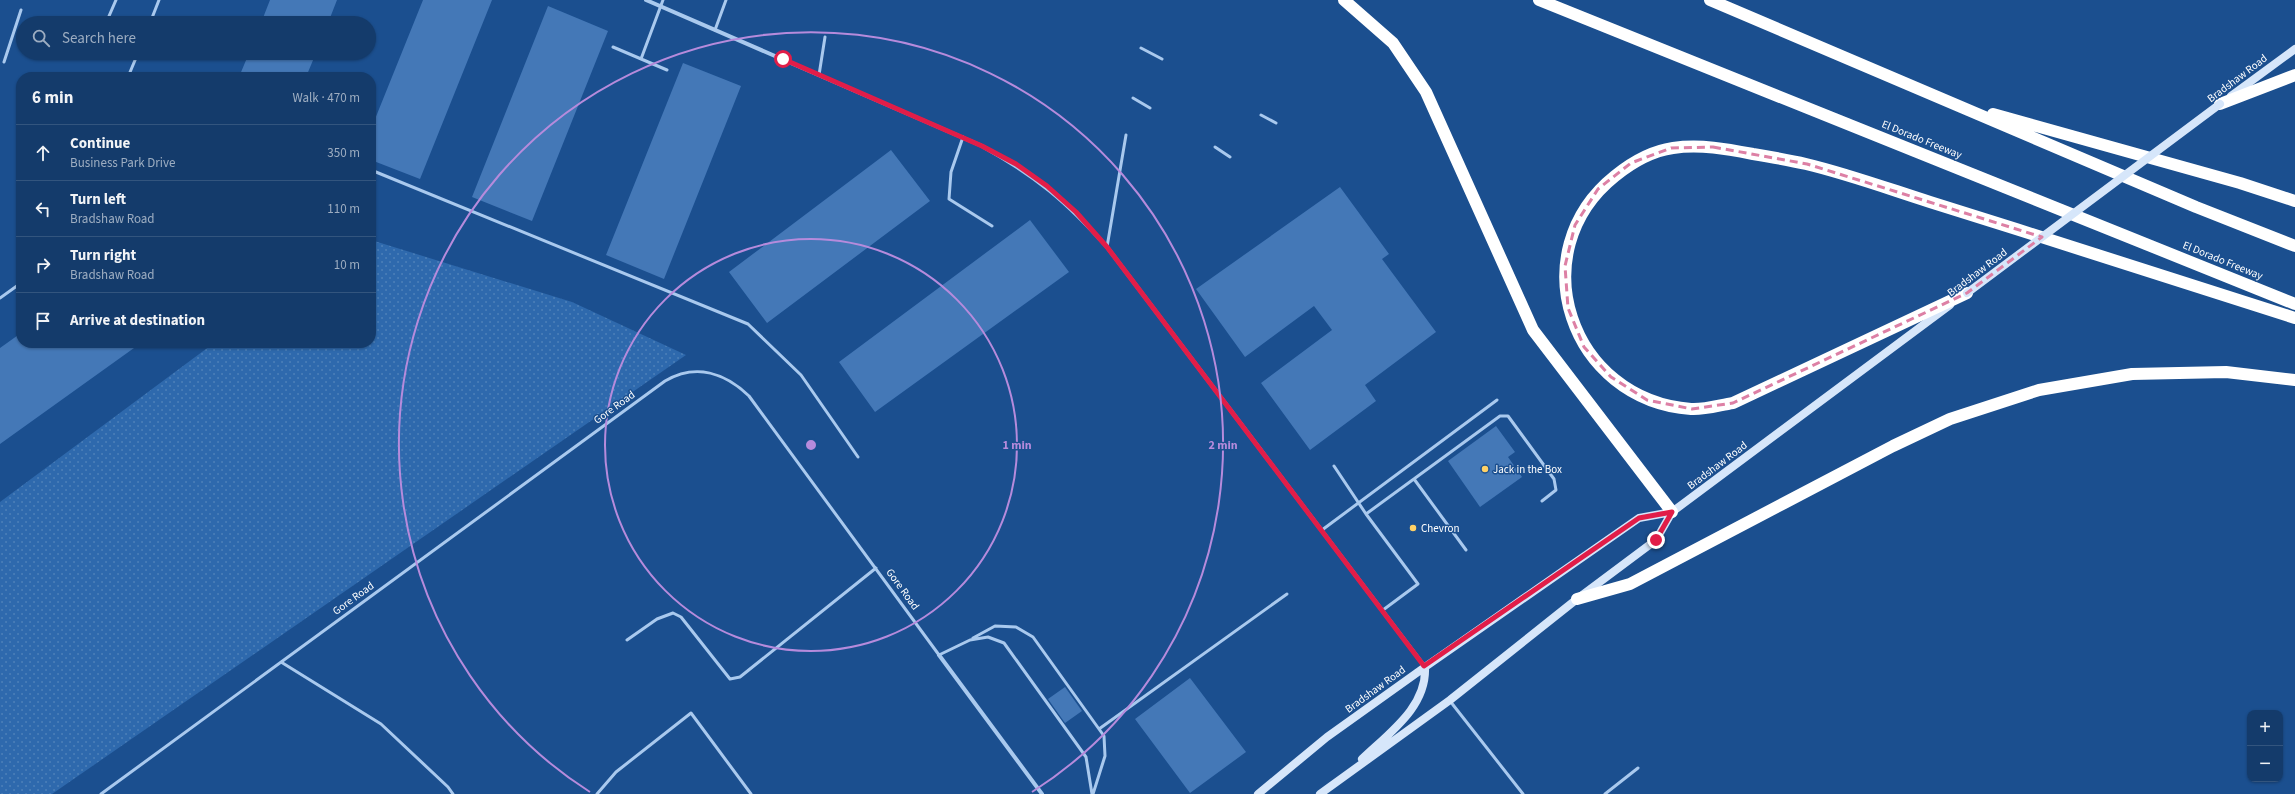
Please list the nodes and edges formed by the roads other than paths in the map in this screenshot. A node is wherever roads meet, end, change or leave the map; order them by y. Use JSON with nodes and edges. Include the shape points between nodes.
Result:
{"nodes":[{"id":1,"x":116,"y":0,"type":"edge"},
{"id":2,"x":159,"y":0,"type":"edge"},
{"id":3,"x":646,"y":0,"type":"edge"},
{"id":4,"x":663,"y":0,"type":"edge"},
{"id":5,"x":726,"y":0,"type":"edge"},
{"id":6,"x":1344,"y":0,"type":"edge"},
{"id":7,"x":1539,"y":0,"type":"edge"},
{"id":8,"x":1710,"y":0,"type":"edge"},
{"id":9,"x":660,"y":6,"type":"junction"},
{"id":10,"x":21,"y":10,"type":"dead end"},
{"id":11,"x":19,"y":16,"type":"edge"},
{"id":12,"x":109,"y":16,"type":"edge"},
{"id":13,"x":153,"y":16,"type":"edge"},
{"id":14,"x":16,"y":25,"type":"edge"},
{"id":15,"x":715,"y":30,"type":"junction"},
{"id":16,"x":825,"y":38,"type":"dead end"},
{"id":17,"x":612,"y":47,"type":"dead end"},
{"id":18,"x":1141,"y":48,"type":"dead end"},
{"id":19,"x":2295,"y":49,"type":"edge"},
{"id":20,"x":641,"y":59,"type":"junction"},
{"id":21,"x":1162,"y":59,"type":"dead end"},
{"id":22,"x":135,"y":60,"type":"edge"},
{"id":23,"x":4,"y":62,"type":"dead end"},
{"id":24,"x":667,"y":70,"type":"dead end"},
{"id":25,"x":130,"y":72,"type":"edge"},
{"id":26,"x":819,"y":75,"type":"junction"},
{"id":27,"x":2295,"y":75,"type":"edge"},
{"id":28,"x":1133,"y":98,"type":"dead end"},
{"id":29,"x":1944,"y":100,"type":"junction"},
{"id":30,"x":2220,"y":104,"type":"junction"},
{"id":31,"x":1150,"y":108,"type":"dead end"},
{"id":32,"x":1261,"y":115,"type":"dead end"},
{"id":33,"x":1276,"y":123,"type":"dead end"},
{"id":34,"x":1126,"y":135,"type":"dead end"},
{"id":35,"x":963,"y":137,"type":"junction"},
{"id":36,"x":1215,"y":147,"type":"dead end"},
{"id":37,"x":1230,"y":157,"type":"dead end"},
{"id":38,"x":376,"y":172,"type":"edge"},
{"id":39,"x":2295,"y":201,"type":"edge"},
{"id":40,"x":992,"y":226,"type":"dead end"},
{"id":41,"x":2295,"y":246,"type":"edge"},
{"id":42,"x":1107,"y":247,"type":"junction"},
{"id":43,"x":16,"y":287,"type":"edge"},
{"id":44,"x":1967,"y":293,"type":"junction"},
{"id":45,"x":0,"y":298,"type":"edge"},
{"id":46,"x":2295,"y":304,"type":"edge"},
{"id":47,"x":2295,"y":318,"type":"edge"},
{"id":48,"x":2295,"y":380,"type":"edge"},
{"id":49,"x":1497,"y":400,"type":"dead end"},
{"id":50,"x":858,"y":457,"type":"dead end"},
{"id":51,"x":1334,"y":466,"type":"dead end"},
{"id":52,"x":1414,"y":479,"type":"junction"},
{"id":53,"x":1542,"y":501,"type":"dead end"},
{"id":54,"x":1358,"y":503,"type":"junction"},
{"id":55,"x":1672,"y":512,"type":"junction"},
{"id":56,"x":1366,"y":514,"type":"junction"},
{"id":57,"x":1322,"y":530,"type":"junction"},
{"id":58,"x":1466,"y":550,"type":"dead end"},
{"id":59,"x":876,"y":568,"type":"junction"},
{"id":60,"x":1287,"y":594,"type":"dead end"},
{"id":61,"x":1578,"y":599,"type":"junction"},
{"id":62,"x":1383,"y":610,"type":"junction"},
{"id":63,"x":627,"y":640,"type":"dead end"},
{"id":64,"x":970,"y":640,"type":"junction"},
{"id":65,"x":939,"y":655,"type":"junction"},
{"id":66,"x":281,"y":662,"type":"junction"},
{"id":67,"x":1424,"y":666,"type":"junction"},
{"id":68,"x":1450,"y":700,"type":"junction"},
{"id":69,"x":1099,"y":729,"type":"junction"},
{"id":70,"x":1638,"y":768,"type":"dead end"},
{"id":71,"x":1340,"y":780,"type":"junction"},
{"id":72,"x":100,"y":794,"type":"edge"},
{"id":73,"x":453,"y":794,"type":"edge"},
{"id":74,"x":597,"y":794,"type":"edge"},
{"id":75,"x":751,"y":794,"type":"edge"},
{"id":76,"x":1042,"y":794,"type":"edge"},
{"id":77,"x":1092,"y":794,"type":"edge"},
{"id":78,"x":1258,"y":794,"type":"edge"},
{"id":79,"x":1320,"y":794,"type":"edge"},
{"id":80,"x":1523,"y":794,"type":"edge"},
{"id":81,"x":1605,"y":794,"type":"edge"}],
"edges":[{"from":1,"to":12,"type":"lane"},
{"from":2,"to":13,"type":"lane"},
{"from":3,"to":9,"type":"street"},
{"from":4,"to":9,"type":"lane"},
{"from":5,"to":15,"type":"lane"},
{"from":6,"to":55,"type":"highway","via":[[1393,44],[1426,92],[1533,330]]},
{"from":7,"to":46,"type":"highway","name":"El Dorado Freeway"},
{"from":8,"to":29,"type":"highway"},
{"from":9,"to":15,"type":"street"},
{"from":9,"to":20,"type":"lane"},
{"from":10,"to":11,"type":"lane"},
{"from":14,"to":23,"type":"lane"},
{"from":15,"to":26,"type":"street"},
{"from":16,"to":26,"type":"lane"},
{"from":17,"to":20,"type":"lane"},
{"from":18,"to":21,"type":"lane"},
{"from":19,"to":30,"type":"main road","name":"Bradshaw Road"},
{"from":20,"to":24,"type":"lane"},
{"from":22,"to":25,"type":"lane"},
{"from":26,"to":35,"type":"street"},
{"from":27,"to":30,"type":"highway"},
{"from":28,"to":31,"type":"lane"},
{"from":29,"to":39,"type":"highway","via":[[2233,181]]},
{"from":29,"to":41,"type":"highway","via":[[2196,207]]},
{"from":30,"to":44,"type":"main road","name":"Bradshaw Road","bridge":true},
{"from":32,"to":33,"type":"lane"},
{"from":34,"to":42,"type":"lane"},
{"from":35,"to":40,"type":"lane","via":[[951,172],[949,199]]},
{"from":35,"to":42,"type":"street","via":[[1016,164],[1047,186],[1076,212]]},
{"from":36,"to":37,"type":"lane"},
{"from":38,"to":50,"type":"lane","via":[[748,324],[801,375]]},
{"from":42,"to":57,"type":"street"},
{"from":43,"to":45,"type":"lane"},
{"from":44,"to":47,"type":"highway","via":[[1733,403],[1692,409],[1647,400],[1611,377],[1584,348],[1568,308],[1565,266],[1576,225],[1598,189],[1638,160],[1671,148],[1713,147],[1807,164]]},
{"from":44,"to":55,"type":"main road","name":"Bradshaw Road"},
{"from":48,"to":61,"type":"highway","via":[[2226,372],[2132,374],[2039,390],[1950,419],[1893,446],[1630,584]]},
{"from":49,"to":54,"type":"lane"},
{"from":51,"to":54,"type":"lane"},
{"from":52,"to":53,"type":"lane","via":[[1500,416],[1508,416],[1554,479],[1556,490]]},
{"from":52,"to":56,"type":"lane"},
{"from":52,"to":58,"type":"lane"},
{"from":54,"to":56,"type":"lane"},
{"from":54,"to":57,"type":"lane"},
{"from":55,"to":61,"type":"main road","name":"Bradshaw Road","via":[[1656,540]]},
{"from":55,"to":67,"type":"main road","name":"Bradshaw Road","via":[[1639,518]]},
{"from":56,"to":62,"type":"lane","via":[[1418,584]]},
{"from":57,"to":62,"type":"street"},
{"from":59,"to":63,"type":"lane","via":[[740,677],[730,679],[681,617],[673,613],[657,619]]},
{"from":59,"to":65,"type":"lane","name":"Gore Road"},
{"from":59,"to":66,"type":"lane","name":"Gore Road","via":[[749,396],[736,383],[719,375],[688,372],[665,381]]},
{"from":60,"to":69,"type":"lane"},
{"from":61,"to":68,"type":"main road","name":"Bradshaw Road"},
{"from":62,"to":67,"type":"street"},
{"from":64,"to":65,"type":"lane"},
{"from":64,"to":69,"type":"lane","via":[[995,626],[1016,627],[1033,638]]},
{"from":64,"to":77,"type":"lane","via":[[988,637],[1004,643],[1086,757]]},
{"from":65,"to":76,"type":"street","name":"Gore Road"},
{"from":66,"to":72,"type":"lane","name":"Gore Road"},
{"from":66,"to":73,"type":"lane","via":[[381,724]]},
{"from":67,"to":71,"type":"main road","via":[[1425,680],[1408,714]]},
{"from":67,"to":78,"type":"main road","name":"Bradshaw Road","via":[[1327,737]]},
{"from":68,"to":71,"type":"main road","name":"Bradshaw Road"},
{"from":68,"to":80,"type":"lane"},
{"from":69,"to":77,"type":"lane","via":[[1104,736],[1105,756]]},
{"from":70,"to":81,"type":"lane"},
{"from":71,"to":79,"type":"main road","name":"Bradshaw Road"},
{"from":74,"to":75,"type":"lane","via":[[616,772],[691,713]]}]}
